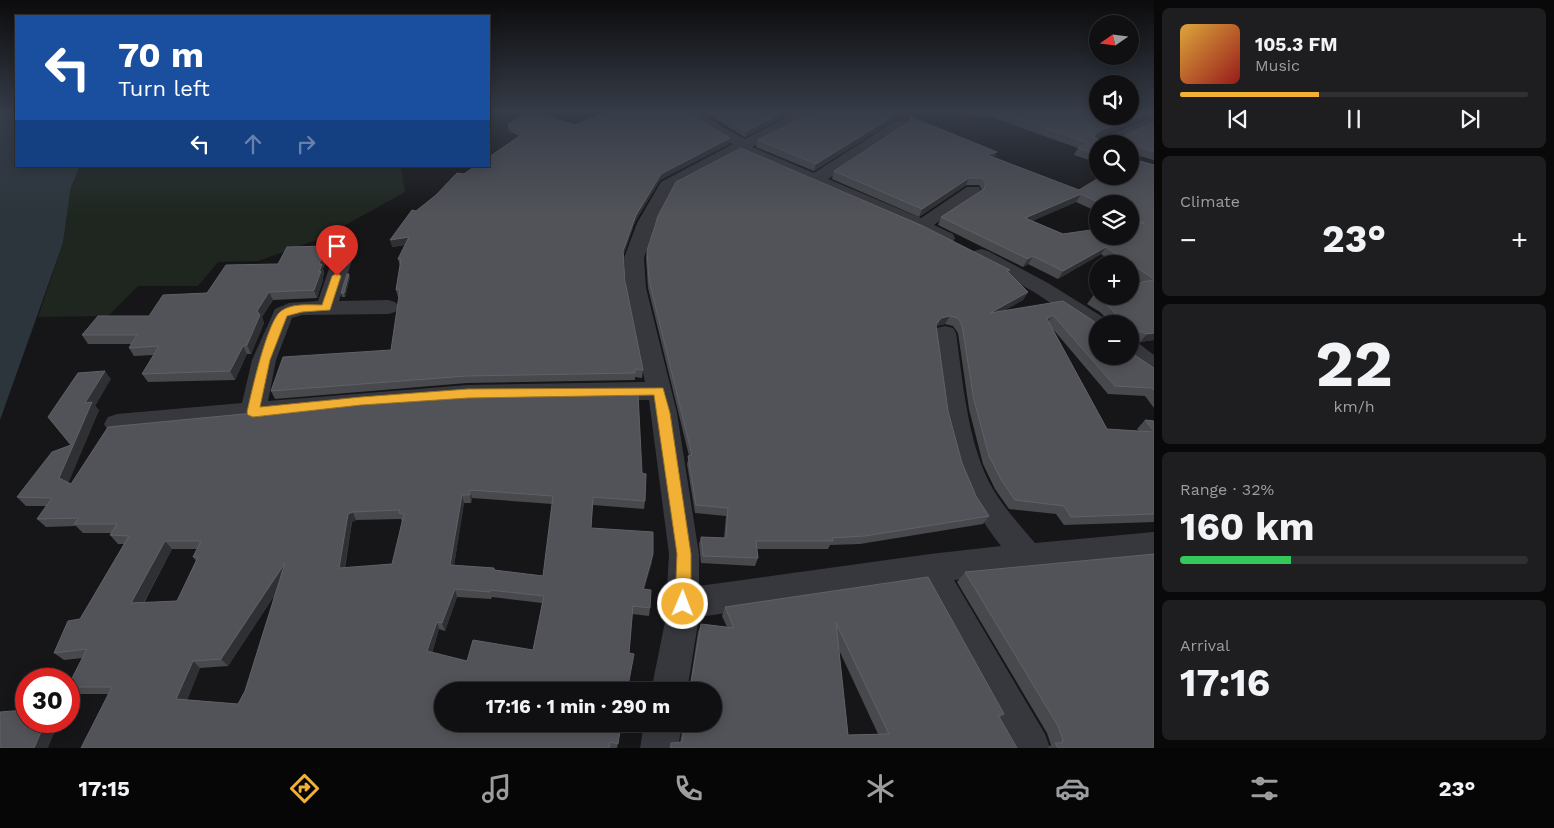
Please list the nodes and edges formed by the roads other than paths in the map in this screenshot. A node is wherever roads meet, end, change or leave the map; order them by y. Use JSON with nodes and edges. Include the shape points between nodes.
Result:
{"nodes":[{"id":1,"x":741,"y":146,"type":"joint"},
{"id":2,"x":867,"y":146,"type":"edge"},
{"id":3,"x":816,"y":179,"type":"junction"},
{"id":4,"x":973,"y":191,"type":"dead end"},
{"id":5,"x":922,"y":225,"type":"junction"},
{"id":6,"x":342,"y":260,"type":"dead end"},
{"id":7,"x":388,"y":307,"type":"dead end"},
{"id":8,"x":326,"y":308,"type":"junction"},
{"id":9,"x":1089,"y":318,"type":"edge"},
{"id":10,"x":945,"y":333,"type":"dead end"},
{"id":11,"x":1140,"y":350,"type":"edge"},
{"id":12,"x":1154,"y":370,"type":"edge"},
{"id":13,"x":659,"y":391,"type":"junction"},
{"id":14,"x":253,"y":412,"type":"junction"},
{"id":15,"x":116,"y":424,"type":"edge"},
{"id":16,"x":1154,"y":546,"type":"edge"},
{"id":17,"x":1028,"y":557,"type":"junction"},
{"id":18,"x":930,"y":568,"type":"junction"},
{"id":19,"x":683,"y":604,"type":"junction"},
{"id":20,"x":671,"y":682,"type":"edge"},
{"id":21,"x":662,"y":732,"type":"edge"},
{"id":22,"x":659,"y":748,"type":"edge"},
{"id":23,"x":1031,"y":748,"type":"edge"}],
"edges":[{"from":1,"to":3,"type":"street"},
{"from":1,"to":13,"type":"street","via":[[667,185],[646,223],[634,258],[636,288]]},
{"from":2,"to":3,"type":"street"},
{"from":3,"to":5,"type":"street"},
{"from":4,"to":5,"type":"street"},
{"from":5,"to":9,"type":"street","via":[[1027,278]]},
{"from":6,"to":8,"type":"street"},
{"from":7,"to":8,"type":"street"},
{"from":8,"to":14,"type":"street","via":[[302,308],[283,314],[264,360]]},
{"from":10,"to":17,"type":"street","via":[[966,458],[986,503]]},
{"from":11,"to":12,"type":"street"},
{"from":13,"to":14,"type":"street","via":[[468,394]]},
{"from":13,"to":19,"type":"street","via":[[684,554]]},
{"from":14,"to":15,"type":"street"},
{"from":16,"to":17,"type":"street"},
{"from":17,"to":18,"type":"street"},
{"from":18,"to":19,"type":"street"},
{"from":18,"to":23,"type":"street"},
{"from":19,"to":20,"type":"street"},
{"from":21,"to":22,"type":"street"}]}
